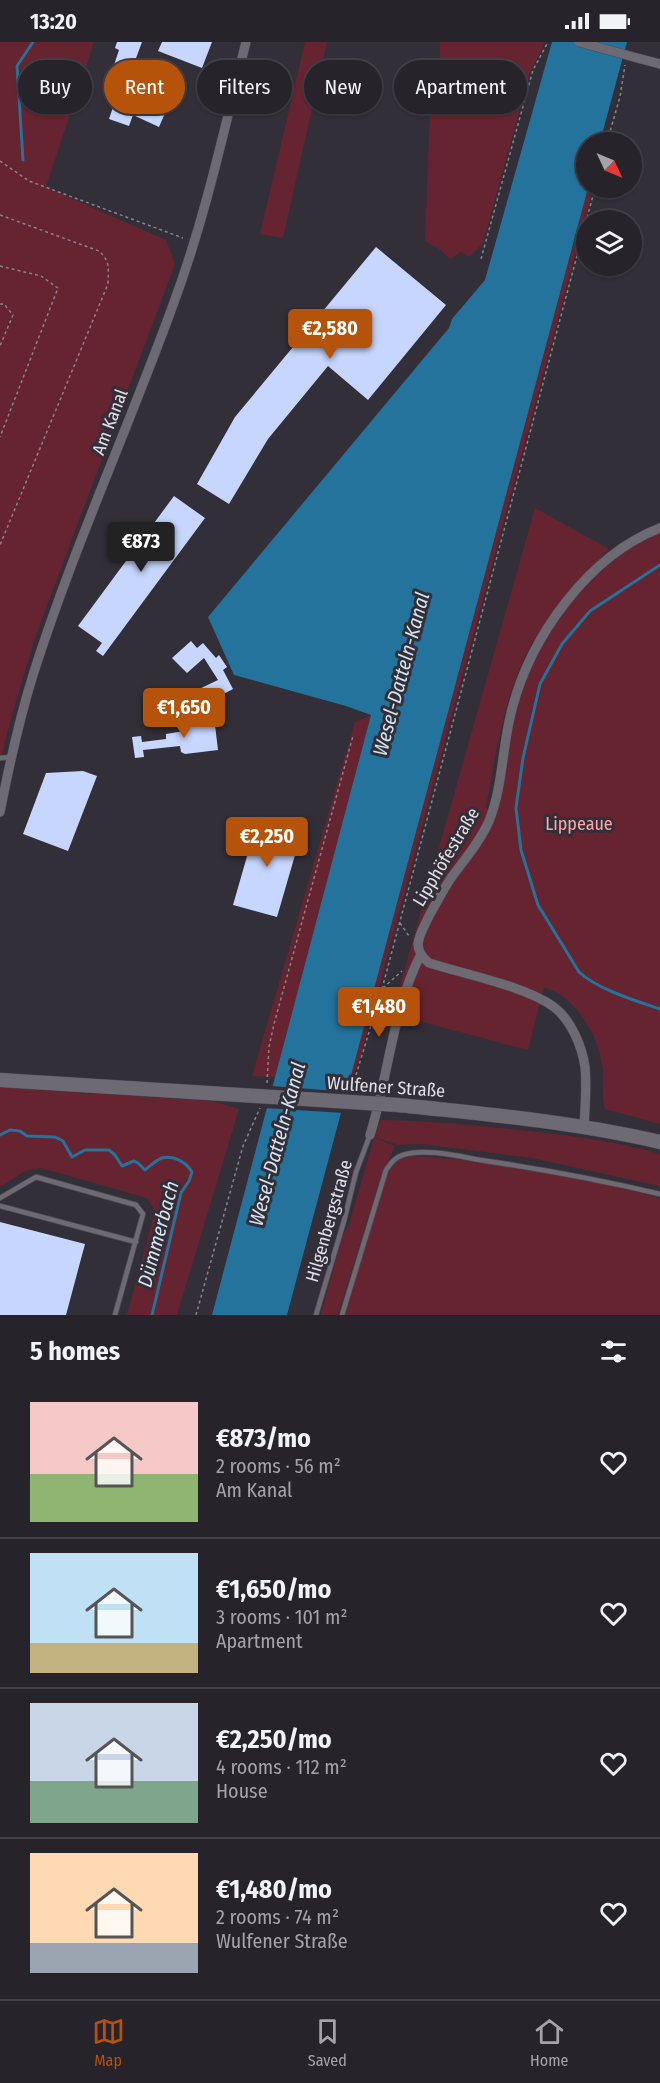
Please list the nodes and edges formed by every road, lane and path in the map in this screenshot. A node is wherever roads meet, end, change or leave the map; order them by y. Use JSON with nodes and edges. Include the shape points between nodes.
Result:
{"nodes":[{"id":1,"x":246,"y":42,"type":"edge"},
{"id":2,"x":548,"y":42,"type":"edge"},
{"id":3,"x":579,"y":42,"type":"edge"},
{"id":4,"x":626,"y":61,"type":"dead end"},
{"id":5,"x":660,"y":64,"type":"edge"},
{"id":6,"x":610,"y":132,"type":"edge"},
{"id":7,"x":0,"y":160,"type":"edge"},
{"id":8,"x":592,"y":198,"type":"edge"},
{"id":9,"x":0,"y":215,"type":"edge"},
{"id":10,"x":194,"y":242,"type":"junction"},
{"id":11,"x":481,"y":260,"type":"dead end"},
{"id":12,"x":0,"y":266,"type":"edge"},
{"id":13,"x":0,"y":304,"type":"edge"},
{"id":14,"x":0,"y":346,"type":"edge"},
{"id":15,"x":0,"y":437,"type":"edge"},
{"id":16,"x":660,"y":528,"type":"edge"},
{"id":17,"x":0,"y":545,"type":"edge"},
{"id":18,"x":353,"y":736,"type":"dead end"},
{"id":19,"x":12,"y":757,"type":"junction"},
{"id":20,"x":0,"y":758,"type":"edge"},
{"id":21,"x":0,"y":812,"type":"edge"},
{"id":22,"x":421,"y":954,"type":"junction"},
{"id":23,"x":405,"y":968,"type":"dead end"},
{"id":24,"x":382,"y":989,"type":"junction"},
{"id":25,"x":356,"y":1075,"type":"dead end"},
{"id":26,"x":0,"y":1080,"type":"edge"},
{"id":27,"x":267,"y":1083,"type":"dead end"},
{"id":28,"x":259,"y":1100,"type":"junction"},
{"id":29,"x":584,"y":1126,"type":"junction"},
{"id":30,"x":370,"y":1135,"type":"joint"},
{"id":31,"x":660,"y":1142,"type":"edge"},
{"id":32,"x":660,"y":1194,"type":"edge"},
{"id":33,"x":0,"y":1198,"type":"edge"},
{"id":34,"x":0,"y":1206,"type":"edge"},
{"id":35,"x":136,"y":1242,"type":"junction"},
{"id":36,"x":116,"y":1315,"type":"edge"},
{"id":37,"x":196,"y":1315,"type":"edge"},
{"id":38,"x":316,"y":1315,"type":"edge"},
{"id":39,"x":342,"y":1315,"type":"edge"}],
"edges":[{"from":1,"to":10,"type":"street","name":"Am Kanal"},
{"from":2,"to":11,"type":"path","via":[[533,70]]},
{"from":3,"to":5,"type":"street","bridge":true},
{"from":4,"to":6,"type":"path"},
{"from":7,"to":10,"type":"path","via":[[29,181]]},
{"from":8,"to":24,"type":"path"},
{"from":9,"to":17,"type":"path","via":[[99,250],[109,266],[108,284]]},
{"from":10,"to":19,"type":"street","name":"Am Kanal","via":[[174,304],[44,641]]},
{"from":12,"to":15,"type":"path","via":[[41,276],[58,288]]},
{"from":13,"to":14,"type":"path","via":[[13,315]]},
{"from":16,"to":22,"type":"street","name":"Lipphöfestraße","via":[[603,562],[567,602],[538,643],[512,710],[492,814],[426,922],[418,942]]},
{"from":18,"to":27,"type":"path","via":[[274,1024]]},
{"from":19,"to":20,"type":"lane"},
{"from":19,"to":21,"type":"street","name":"Am Kanal"},
{"from":22,"to":29,"type":"street","via":[[429,963],[518,990],[556,1009],[579,1043],[585,1066]]},
{"from":22,"to":30,"type":"street","name":"Lipphöfestraße","via":[[410,975]]},
{"from":23,"to":24,"type":"path"},
{"from":24,"to":25,"type":"path"},
{"from":26,"to":28,"type":"main road","name":"Wulfener Straße"},
{"from":28,"to":29,"type":"main road","name":"Wulfener Straße","bridge":true,"via":[[398,1106]]},
{"from":28,"to":37,"type":"path","via":[[259,1115],[243,1146]]},
{"from":29,"to":31,"type":"main road","name":"Wulfener Straße"},
{"from":30,"to":38,"type":"lane","name":"Hilgenbergstraße"},
{"from":32,"to":39,"type":"lane","via":[[529,1166],[450,1155],[401,1155],[387,1170]]},
{"from":33,"to":35,"type":"lane","via":[[36,1177],[136,1205],[143,1214]]},
{"from":34,"to":35,"type":"lane"},
{"from":35,"to":36,"type":"lane"}]}
